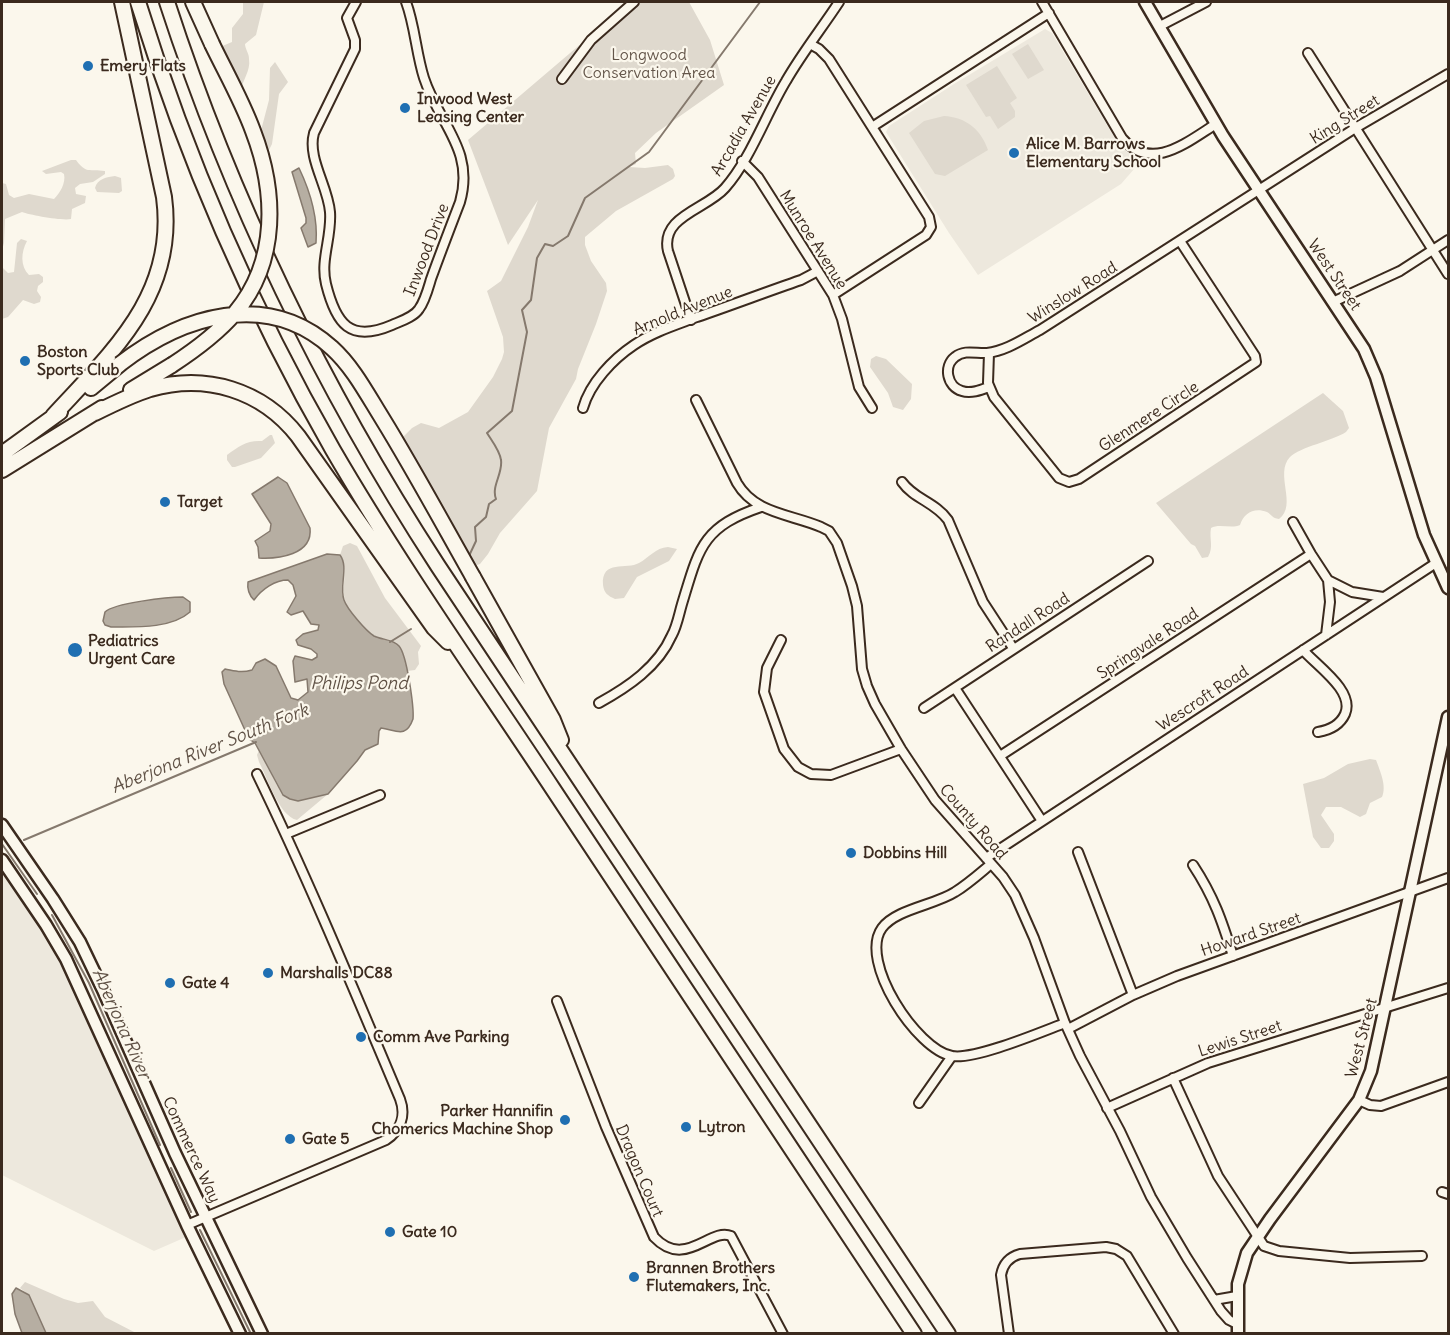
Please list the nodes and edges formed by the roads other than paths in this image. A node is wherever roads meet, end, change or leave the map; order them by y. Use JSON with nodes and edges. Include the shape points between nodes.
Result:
{"nodes":[{"id":1,"x":122,"y":2,"type":"edge"},
{"id":2,"x":138,"y":2,"type":"edge"},
{"id":3,"x":167,"y":2,"type":"edge"},
{"id":4,"x":193,"y":2,"type":"edge"},
{"id":5,"x":356,"y":2,"type":"edge"},
{"id":6,"x":406,"y":2,"type":"edge"},
{"id":7,"x":634,"y":2,"type":"edge"},
{"id":8,"x":839,"y":2,"type":"edge"},
{"id":9,"x":1042,"y":2,"type":"edge"},
{"id":10,"x":1145,"y":2,"type":"edge"},
{"id":11,"x":1206,"y":2,"type":"edge"},
{"id":12,"x":1049,"y":13,"type":"junction"},
{"id":13,"x":1160,"y":27,"type":"junction"},
{"id":14,"x":810,"y":44,"type":"junction"},
{"id":15,"x":1308,"y":53,"type":"dead end"},
{"id":16,"x":1449,"y":74,"type":"edge"},
{"id":17,"x":562,"y":79,"type":"dead end"},
{"id":18,"x":1216,"y":124,"type":"junction"},
{"id":19,"x":872,"y":127,"type":"junction"},
{"id":20,"x":1357,"y":127,"type":"junction"},
{"id":21,"x":742,"y":161,"type":"junction"},
{"id":22,"x":1258,"y":191,"type":"junction"},
{"id":23,"x":1449,"y":240,"type":"edge"},
{"id":24,"x":1180,"y":241,"type":"junction"},
{"id":25,"x":1433,"y":250,"type":"junction"},
{"id":26,"x":818,"y":271,"type":"junction"},
{"id":27,"x":1449,"y":274,"type":"edge"},
{"id":28,"x":833,"y":295,"type":"junction"},
{"id":29,"x":1335,"y":301,"type":"junction"},
{"id":30,"x":691,"y":320,"type":"junction"},
{"id":31,"x":989,"y":353,"type":"junction"},
{"id":32,"x":989,"y":387,"type":"junction"},
{"id":33,"x":696,"y":400,"type":"dead end"},
{"id":34,"x":583,"y":408,"type":"dead end"},
{"id":35,"x":872,"y":408,"type":"dead end"},
{"id":36,"x":95,"y":413,"type":"junction"},
{"id":37,"x":53,"y":416,"type":"junction"},
{"id":38,"x":2,"y":454,"type":"edge"},
{"id":39,"x":2,"y":470,"type":"edge"},
{"id":40,"x":902,"y":482,"type":"dead end"},
{"id":41,"x":761,"y":507,"type":"junction"},
{"id":42,"x":1293,"y":522,"type":"dead end"},
{"id":43,"x":1311,"y":554,"type":"junction"},
{"id":44,"x":1148,"y":561,"type":"dead end"},
{"id":45,"x":1436,"y":563,"type":"junction"},
{"id":46,"x":1446,"y":576,"type":"edge"},
{"id":47,"x":1328,"y":580,"type":"junction"},
{"id":48,"x":1448,"y":588,"type":"edge"},
{"id":49,"x":1383,"y":597,"type":"junction"},
{"id":50,"x":1326,"y":635,"type":"junction"},
{"id":51,"x":781,"y":640,"type":"dead end"},
{"id":52,"x":1013,"y":648,"type":"junction"},
{"id":53,"x":1303,"y":650,"type":"junction"},
{"id":54,"x":474,"y":670,"type":"junction"},
{"id":55,"x":955,"y":688,"type":"junction"},
{"id":56,"x":599,"y":703,"type":"dead end"},
{"id":57,"x":924,"y":708,"type":"dead end"},
{"id":58,"x":1449,"y":717,"type":"edge"},
{"id":59,"x":1318,"y":732,"type":"dead end"},
{"id":60,"x":901,"y":749,"type":"junction"},
{"id":61,"x":1000,"y":756,"type":"junction"},
{"id":62,"x":257,"y":774,"type":"dead end"},
{"id":63,"x":578,"y":777,"type":"junction"},
{"id":64,"x":380,"y":795,"type":"dead end"},
{"id":65,"x":1042,"y":821,"type":"junction"},
{"id":66,"x":2,"y":825,"type":"edge"},
{"id":67,"x":286,"y":834,"type":"junction"},
{"id":68,"x":1078,"y":852,"type":"dead end"},
{"id":69,"x":2,"y":860,"type":"edge"},
{"id":70,"x":988,"y":861,"type":"junction"},
{"id":71,"x":1193,"y":865,"type":"dead end"},
{"id":72,"x":1449,"y":878,"type":"edge"},
{"id":73,"x":1411,"y":892,"type":"junction"},
{"id":74,"x":1233,"y":956,"type":"junction"},
{"id":75,"x":1449,"y":988,"type":"edge"},
{"id":76,"x":1133,"y":995,"type":"junction"},
{"id":77,"x":557,"y":1001,"type":"dead end"},
{"id":78,"x":1386,"y":1008,"type":"junction"},
{"id":79,"x":1066,"y":1026,"type":"junction"},
{"id":80,"x":952,"y":1056,"type":"junction"},
{"id":81,"x":1173,"y":1078,"type":"junction"},
{"id":82,"x":1449,"y":1082,"type":"edge"},
{"id":83,"x":1359,"y":1100,"type":"junction"},
{"id":84,"x":919,"y":1103,"type":"dead end"},
{"id":85,"x":1107,"y":1108,"type":"junction"},
{"id":86,"x":206,"y":1216,"type":"junction"},
{"id":87,"x":187,"y":1225,"type":"junction"},
{"id":88,"x":1257,"y":1238,"type":"junction"},
{"id":89,"x":1422,"y":1256,"type":"dead end"},
{"id":90,"x":1237,"y":1296,"type":"junction"},
{"id":91,"x":1214,"y":1300,"type":"junction"},
{"id":92,"x":1238,"y":1329,"type":"edge"},
{"id":93,"x":240,"y":1334,"type":"edge"},
{"id":94,"x":262,"y":1334,"type":"edge"},
{"id":95,"x":783,"y":1334,"type":"edge"},
{"id":96,"x":914,"y":1334,"type":"edge"},
{"id":97,"x":948,"y":1334,"type":"edge"},
{"id":98,"x":1009,"y":1334,"type":"edge"},
{"id":99,"x":1174,"y":1334,"type":"edge"}],
"edges":[{"from":1,"to":37,"type":"highway","via":[[163,187],[165,245],[150,292],[128,331],[94,375]]},
{"from":2,"to":54,"type":"highway","via":[[204,185],[285,362],[369,509]]},
{"from":3,"to":63,"type":"highway","via":[[227,166],[310,350],[397,502]]},
{"from":4,"to":36,"type":"highway","bridge":true,"via":[[260,150],[269,196],[269,232],[260,270],[239,307],[207,340]]},
{"from":5,"to":6,"type":"street","name":"Inwood Drive","via":[[347,18],[355,49],[312,141],[330,210],[326,284],[342,323],[366,333],[419,309],[464,184],[459,151],[424,77]]},
{"from":7,"to":17,"type":"street","via":[[591,40]]},
{"from":8,"to":14,"type":"street","name":"Arcadia Avenue"},
{"from":9,"to":12,"type":"street"},
{"from":10,"to":13,"type":"main road","name":"West Street"},
{"from":11,"to":13,"type":"street"},
{"from":12,"to":18,"type":"street","via":[[1121,137],[1130,146],[1149,154],[1165,153]]},
{"from":12,"to":19,"type":"street"},
{"from":13,"to":18,"type":"main road","name":"West Street"},
{"from":14,"to":19,"type":"street","via":[[829,59]]},
{"from":14,"to":21,"type":"street","name":"Arcadia Avenue"},
{"from":15,"to":20,"type":"street"},
{"from":16,"to":20,"type":"street","name":"King Street"},
{"from":18,"to":22,"type":"main road","name":"West Street"},
{"from":19,"to":28,"type":"street","via":[[929,217],[931,227],[924,236]]},
{"from":20,"to":22,"type":"street","name":"King Street"},
{"from":20,"to":25,"type":"street"},
{"from":21,"to":26,"type":"street","name":"Munroe Avenue","via":[[758,177]]},
{"from":21,"to":30,"type":"street","name":"Arcadia Avenue","via":[[722,191],[677,222],[667,236],[668,251]]},
{"from":22,"to":24,"type":"street","name":"Winslow Road"},
{"from":22,"to":29,"type":"main road","name":"West Street"},
{"from":23,"to":25,"type":"street"},
{"from":24,"to":31,"type":"street","name":"Winslow Road","via":[[1062,317]]},
{"from":24,"to":32,"type":"street","name":"Glenmere Circle","via":[[1255,356],[1253,365],[1069,482],[1056,475]]},
{"from":25,"to":27,"type":"street"},
{"from":25,"to":29,"type":"street","via":[[1400,271]]},
{"from":26,"to":28,"type":"street","name":"Munroe Avenue"},
{"from":26,"to":30,"type":"street","name":"Arnold Avenue"},
{"from":28,"to":35,"type":"street","name":"Munroe Avenue","via":[[859,387]]},
{"from":29,"to":45,"type":"main road","name":"West Street","via":[[1373,368],[1421,528]]},
{"from":30,"to":34,"type":"street","name":"Arnold Avenue","via":[[647,337],[627,350],[592,387]]},
{"from":31,"to":32,"type":"street"},
{"from":31,"to":32,"type":"street","name":"Winslow Road","via":[[958,355],[948,373],[950,382],[961,391]]},
{"from":33,"to":41,"type":"street","name":"County Road","via":[[741,489]]},
{"from":36,"to":39,"type":"highway"},
{"from":36,"to":54,"type":"highway","via":[[147,390],[188,382],[226,387],[268,406],[298,436],[434,628]]},
{"from":37,"to":38,"type":"highway"},
{"from":37,"to":63,"type":"highway","bridge":true,"via":[[142,348],[192,324],[222,316],[264,315],[314,334],[355,375],[404,455],[552,720]]},
{"from":40,"to":52,"type":"street","via":[[948,519],[983,602]]},
{"from":41,"to":56,"type":"street","via":[[728,521],[707,539],[668,642],[637,679]]},
{"from":41,"to":60,"type":"street","name":"County Road","via":[[821,527],[834,536],[855,596],[864,678]]},
{"from":42,"to":43,"type":"street"},
{"from":43,"to":47,"type":"street"},
{"from":43,"to":61,"type":"street","name":"Springvale Road"},
{"from":44,"to":52,"type":"street","name":"Randall Road"},
{"from":45,"to":46,"type":"main road","name":"West Street"},
{"from":45,"to":49,"type":"street","name":"Wescroft Road"},
{"from":46,"to":48,"type":"main road","name":"West Street"},
{"from":47,"to":49,"type":"street","via":[[1352,592]]},
{"from":47,"to":50,"type":"street"},
{"from":49,"to":50,"type":"street","name":"Wescroft Road"},
{"from":50,"to":53,"type":"street","name":"Wescroft Road"},
{"from":51,"to":60,"type":"street","via":[[769,660],[764,692],[784,750],[798,767],[811,774],[831,775]]},
{"from":52,"to":55,"type":"street","name":"Randall Road"},
{"from":53,"to":59,"type":"street","via":[[1346,697],[1342,718]]},
{"from":53,"to":65,"type":"street","name":"Wescroft Road"},
{"from":54,"to":96,"type":"highway"},
{"from":55,"to":57,"type":"street","name":"Randall Road"},
{"from":55,"to":61,"type":"street"},
{"from":58,"to":73,"type":"main road","name":"West Street"},
{"from":60,"to":70,"type":"street","name":"County Road","via":[[935,800]]},
{"from":61,"to":65,"type":"street"},
{"from":62,"to":67,"type":"street"},
{"from":63,"to":97,"type":"highway"},
{"from":64,"to":67,"type":"street"},
{"from":65,"to":70,"type":"street","name":"Wescroft Road"},
{"from":66,"to":86,"type":"main road","name":"Commerce Way","via":[[80,942]]},
{"from":67,"to":86,"type":"street","via":[[400,1098],[402,1119],[386,1140]]},
{"from":68,"to":76,"type":"street"},
{"from":69,"to":87,"type":"main road","via":[[66,959]]},
{"from":70,"to":79,"type":"street","name":"County Road","via":[[1019,904]]},
{"from":70,"to":80,"type":"street","name":"Wescroft Road","via":[[955,892],[888,922],[876,941],[879,966],[899,1008],[932,1046]]},
{"from":71,"to":74,"type":"street","via":[[1220,913]]},
{"from":72,"to":73,"type":"street","name":"Howard Street"},
{"from":73,"to":74,"type":"street","name":"Howard Street"},
{"from":73,"to":78,"type":"main road","name":"West Street"},
{"from":74,"to":76,"type":"street","name":"Howard Street"},
{"from":75,"to":78,"type":"street","name":"Lewis Street"},
{"from":76,"to":79,"type":"street","name":"Howard Street"},
{"from":77,"to":95,"type":"street","name":"Dragon Court","via":[[654,1237],[665,1246],[682,1249],[722,1234],[731,1236]]},
{"from":78,"to":81,"type":"street","name":"Lewis Street","via":[[1208,1063]]},
{"from":78,"to":83,"type":"main road","name":"West Street","via":[[1371,1071]]},
{"from":79,"to":80,"type":"street","name":"Howard Street","via":[[977,1054]]},
{"from":79,"to":85,"type":"street","name":"County Road"},
{"from":80,"to":84,"type":"street"},
{"from":81,"to":85,"type":"street","name":"Lewis Street"},
{"from":81,"to":88,"type":"street","via":[[1218,1176]]},
{"from":82,"to":83,"type":"street","via":[[1384,1105]]},
{"from":83,"to":88,"type":"main road","name":"West Street"},
{"from":85,"to":91,"type":"street","name":"County Road","via":[[1151,1197]]},
{"from":86,"to":87,"type":"street"},
{"from":86,"to":94,"type":"main road","name":"Commerce Way"},
{"from":87,"to":93,"type":"main road"},
{"from":88,"to":89,"type":"street","via":[[1264,1246],[1279,1251],[1350,1258]]},
{"from":88,"to":90,"type":"main road","name":"West Street","via":[[1241,1267]]},
{"from":90,"to":91,"type":"street"},
{"from":90,"to":92,"type":"main road","name":"West Street"},
{"from":91,"to":92,"type":"street","name":"County Road"},
{"from":98,"to":99,"type":"street","via":[[1001,1275],[1007,1260],[1020,1254],[1108,1247],[1127,1256]]}]}
